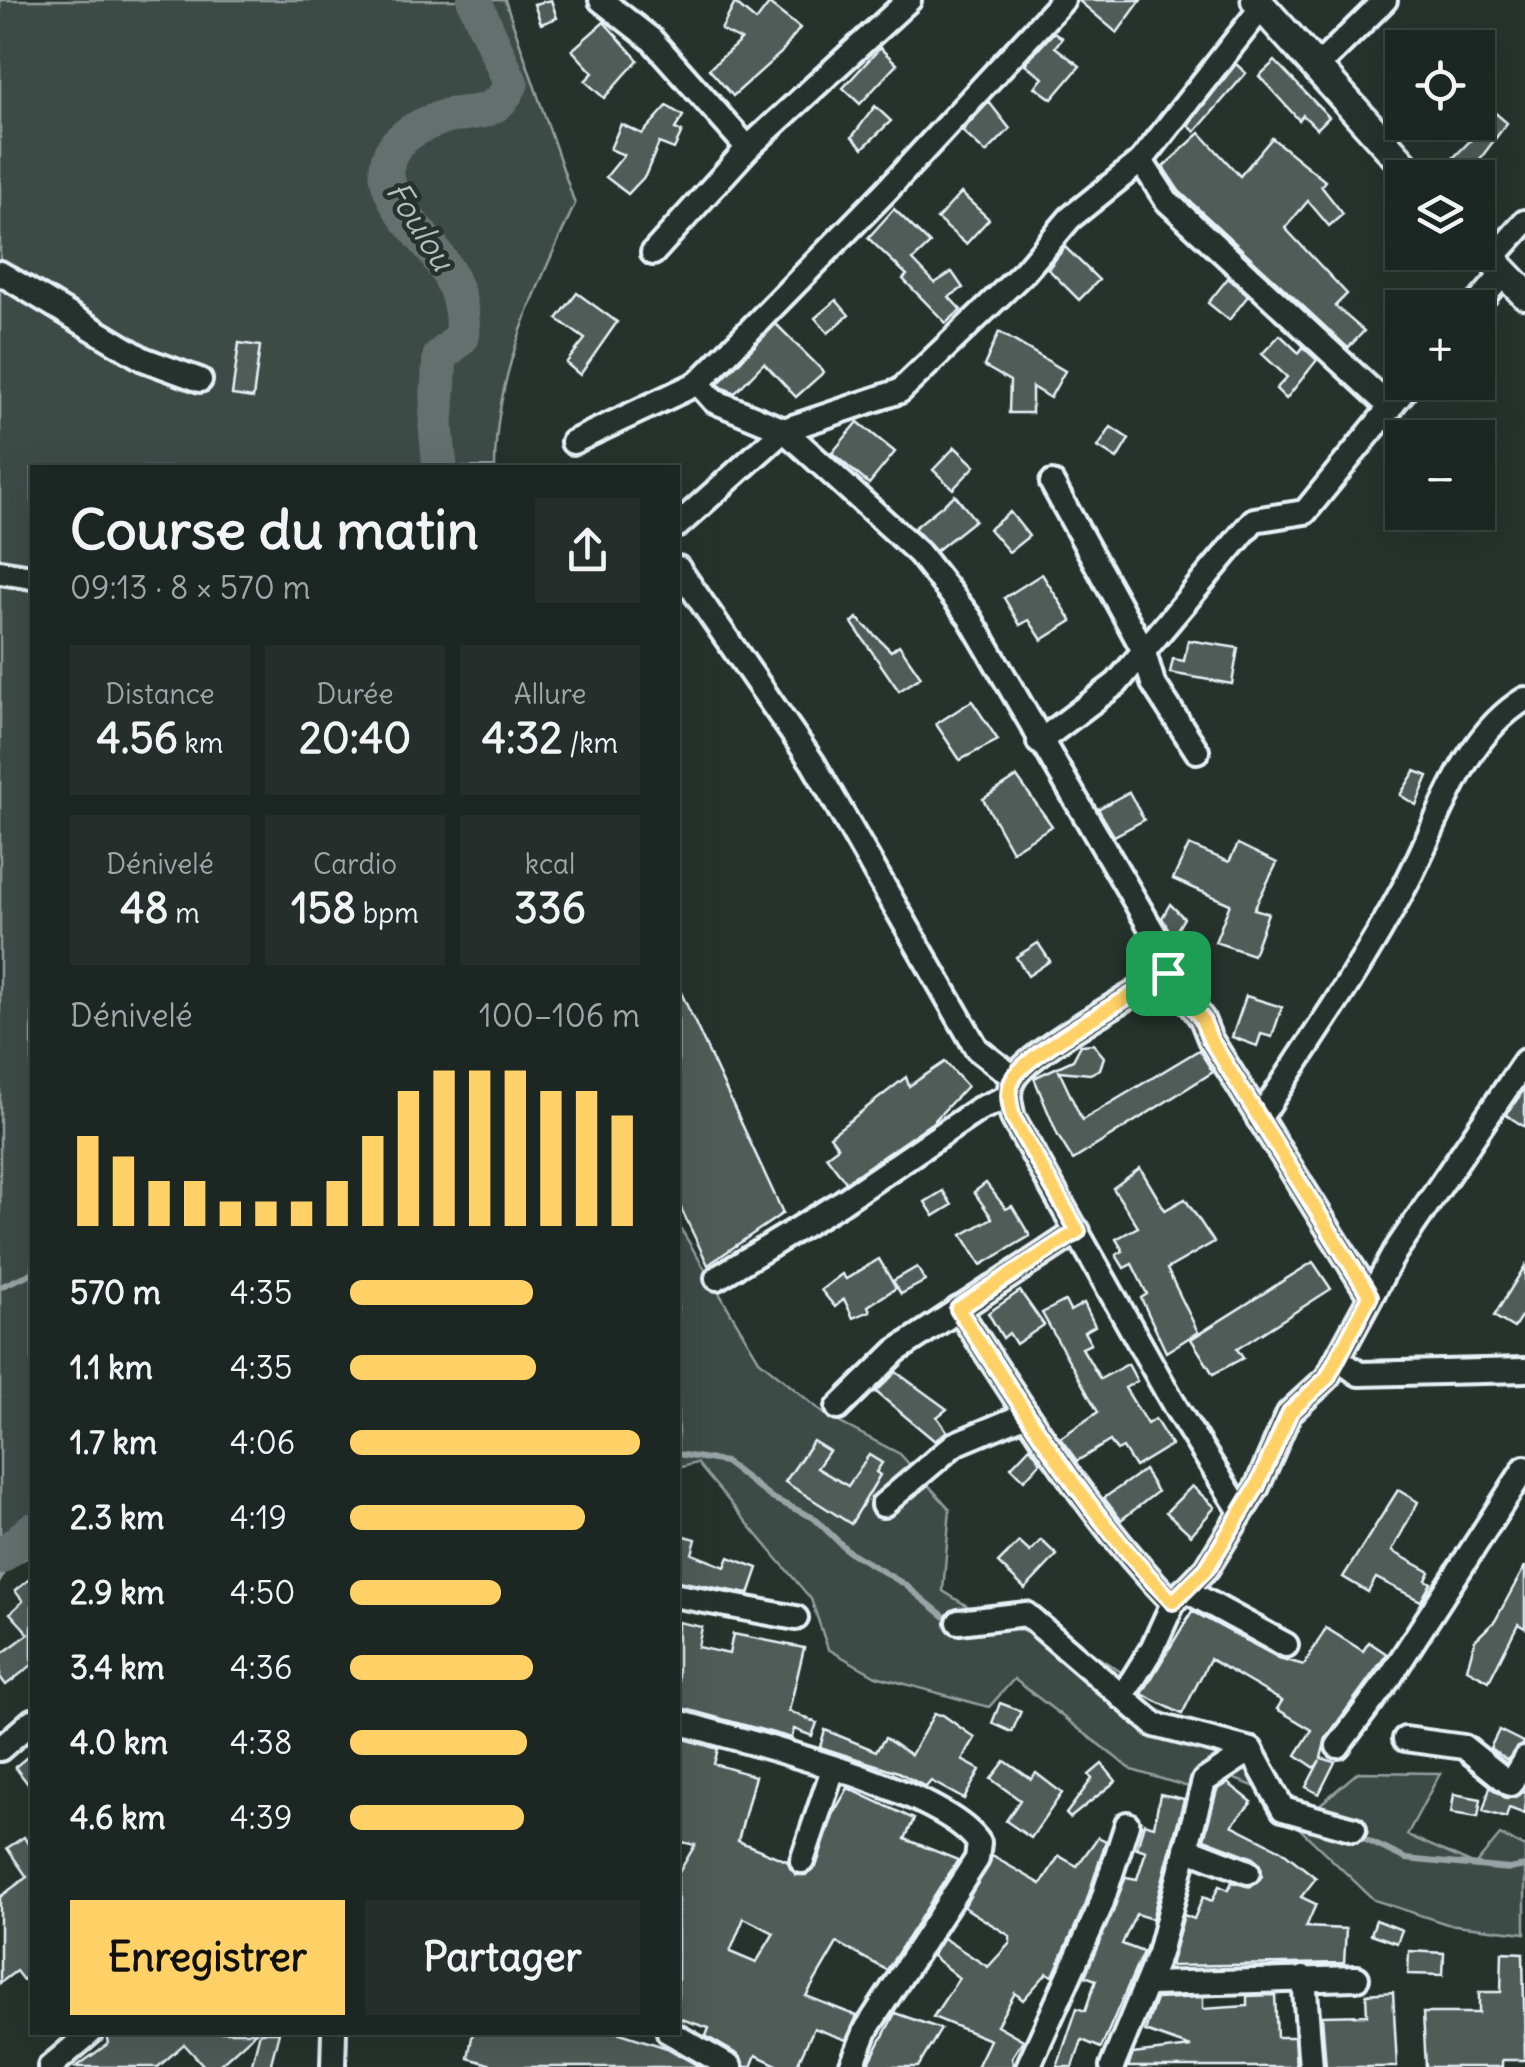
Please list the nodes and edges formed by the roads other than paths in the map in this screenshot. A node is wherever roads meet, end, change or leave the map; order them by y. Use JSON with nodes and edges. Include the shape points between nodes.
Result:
{"nodes":[{"id":1,"x":601,"y":0,"type":"edge"},
{"id":2,"x":910,"y":0,"type":"edge"},
{"id":3,"x":1063,"y":0,"type":"edge"},
{"id":4,"x":1385,"y":0,"type":"edge"},
{"id":5,"x":1259,"y":4,"type":"edge"},
{"id":6,"x":1317,"y":67,"type":"junction"},
{"id":7,"x":748,"y":148,"type":"junction"},
{"id":8,"x":1400,"y":160,"type":"edge"},
{"id":9,"x":1141,"y":161,"type":"junction"},
{"id":10,"x":1525,"y":222,"type":"edge"},
{"id":11,"x":654,"y":253,"type":"dead end"},
{"id":12,"x":1495,"y":255,"type":"edge"},
{"id":13,"x":1495,"y":263,"type":"edge"},
{"id":14,"x":0,"y":273,"type":"edge"},
{"id":15,"x":1525,"y":294,"type":"edge"},
{"id":16,"x":200,"y":380,"type":"dead end"},
{"id":17,"x":698,"y":383,"type":"junction"},
{"id":18,"x":1397,"y":400,"type":"edge"},
{"id":19,"x":1391,"y":408,"type":"junction"},
{"id":20,"x":784,"y":430,"type":"junction"},
{"id":21,"x":574,"y":442,"type":"dead end"},
{"id":22,"x":1052,"y":483,"type":"dead end"},
{"id":23,"x":680,"y":523,"type":"edge"},
{"id":24,"x":680,"y":571,"type":"edge"},
{"id":25,"x":0,"y":572,"type":"edge"},
{"id":26,"x":30,"y":578,"type":"edge"},
{"id":27,"x":1143,"y":649,"type":"junction"},
{"id":28,"x":1525,"y":699,"type":"edge"},
{"id":29,"x":1039,"y":742,"type":"junction"},
{"id":30,"x":1196,"y":751,"type":"dead end"},
{"id":31,"x":1168,"y":973,"type":"junction"},
{"id":32,"x":1525,"y":1061,"type":"edge"},
{"id":33,"x":1011,"y":1087,"type":"junction"},
{"id":34,"x":1259,"y":1119,"type":"junction"},
{"id":35,"x":1078,"y":1231,"type":"junction"},
{"id":36,"x":716,"y":1278,"type":"dead end"},
{"id":37,"x":1370,"y":1296,"type":"junction"},
{"id":38,"x":958,"y":1309,"type":"junction"},
{"id":39,"x":1338,"y":1359,"type":"junction"},
{"id":40,"x":1525,"y":1370,"type":"edge"},
{"id":41,"x":838,"y":1408,"type":"dead end"},
{"id":42,"x":1027,"y":1414,"type":"junction"},
{"id":43,"x":1525,"y":1468,"type":"edge"},
{"id":44,"x":883,"y":1505,"type":"dead end"},
{"id":45,"x":1240,"y":1510,"type":"junction"},
{"id":46,"x":680,"y":1596,"type":"edge"},
{"id":47,"x":1179,"y":1596,"type":"junction"},
{"id":48,"x":796,"y":1618,"type":"dead end"},
{"id":49,"x":958,"y":1622,"type":"dead end"},
{"id":50,"x":1286,"y":1645,"type":"dead end"},
{"id":51,"x":1122,"y":1697,"type":"junction"},
{"id":52,"x":30,"y":1722,"type":"edge"},
{"id":53,"x":680,"y":1723,"type":"edge"},
{"id":54,"x":1405,"y":1739,"type":"dead end"},
{"id":55,"x":1338,"y":1746,"type":"dead end"},
{"id":56,"x":0,"y":1750,"type":"edge"},
{"id":57,"x":1250,"y":1750,"type":"junction"},
{"id":58,"x":1525,"y":1759,"type":"edge"},
{"id":59,"x":833,"y":1769,"type":"junction"},
{"id":60,"x":1127,"y":1824,"type":"dead end"},
{"id":61,"x":1354,"y":1829,"type":"dead end"},
{"id":62,"x":1186,"y":1848,"type":"junction"},
{"id":63,"x":802,"y":1861,"type":"dead end"},
{"id":64,"x":1248,"y":1872,"type":"dead end"},
{"id":65,"x":1304,"y":1978,"type":"junction"},
{"id":66,"x":1357,"y":1978,"type":"dead end"},
{"id":67,"x":1148,"y":1984,"type":"junction"},
{"id":68,"x":87,"y":2035,"type":"edge"},
{"id":69,"x":334,"y":2035,"type":"edge"},
{"id":70,"x":674,"y":2035,"type":"edge"},
{"id":71,"x":50,"y":2067,"type":"edge"},
{"id":72,"x":333,"y":2067,"type":"edge"},
{"id":73,"x":730,"y":2067,"type":"edge"},
{"id":74,"x":850,"y":2067,"type":"edge"},
{"id":75,"x":1028,"y":2067,"type":"edge"},
{"id":76,"x":1112,"y":2067,"type":"edge"},
{"id":77,"x":1311,"y":2067,"type":"edge"}],
"edges":[{"from":1,"to":7,"type":"street","via":[[652,40]]},
{"from":2,"to":7,"type":"street"},
{"from":3,"to":17,"type":"street"},
{"from":4,"to":6,"type":"street"},
{"from":5,"to":6,"type":"street"},
{"from":5,"to":9,"type":"street"},
{"from":6,"to":8,"type":"street"},
{"from":7,"to":11,"type":"street"},
{"from":9,"to":19,"type":"street","via":[[1167,201]]},
{"from":9,"to":20,"type":"street","via":[[1070,218],[900,392]]},
{"from":10,"to":12,"type":"street"},
{"from":13,"to":15,"type":"street"},
{"from":14,"to":16,"type":"street","via":[[143,359]]},
{"from":17,"to":20,"type":"street","via":[[714,401]]},
{"from":17,"to":21,"type":"street"},
{"from":18,"to":19,"type":"street"},
{"from":19,"to":27,"type":"street","via":[[1304,512],[1254,520]]},
{"from":20,"to":23,"type":"street"},
{"from":20,"to":29,"type":"street","via":[[920,553],[970,618]]},
{"from":22,"to":27,"type":"street"},
{"from":24,"to":33,"type":"street","via":[[813,763],[978,1049]]},
{"from":25,"to":26,"type":"street"},
{"from":27,"to":29,"type":"street","via":[[1116,683]]},
{"from":27,"to":30,"type":"street","via":[[1153,683]]},
{"from":28,"to":34,"type":"street","via":[[1500,715],[1447,795],[1406,884]]},
{"from":29,"to":31,"type":"street","via":[[1167,956]]},
{"from":31,"to":33,"type":"street","via":[[1038,1055]]},
{"from":31,"to":34,"type":"street"},
{"from":32,"to":37,"type":"street","via":[[1423,1206]]},
{"from":33,"to":35,"type":"street","via":[[1013,1118]]},
{"from":33,"to":36,"type":"street"},
{"from":34,"to":37,"type":"street"},
{"from":35,"to":38,"type":"street"},
{"from":35,"to":45,"type":"street"},
{"from":37,"to":39,"type":"street"},
{"from":38,"to":41,"type":"street","via":[[896,1351]]},
{"from":38,"to":42,"type":"street"},
{"from":39,"to":40,"type":"street","via":[[1359,1374]]},
{"from":39,"to":45,"type":"street","via":[[1290,1412]]},
{"from":42,"to":44,"type":"street","via":[[955,1444]]},
{"from":42,"to":47,"type":"street","via":[[1123,1549]]},
{"from":43,"to":55,"type":"street"},
{"from":45,"to":47,"type":"street","via":[[1207,1568]]},
{"from":46,"to":48,"type":"street"},
{"from":47,"to":50,"type":"street"},
{"from":47,"to":51,"type":"street"},
{"from":49,"to":51,"type":"street","via":[[1026,1614]]},
{"from":51,"to":57,"type":"street","via":[[1155,1725]]},
{"from":52,"to":56,"type":"street"},
{"from":53,"to":59,"type":"street"},
{"from":54,"to":58,"type":"street","via":[[1464,1747],[1510,1784]]},
{"from":57,"to":61,"type":"street","via":[[1282,1808]]},
{"from":57,"to":62,"type":"street","via":[[1204,1781]]},
{"from":59,"to":63,"type":"street"},
{"from":59,"to":74,"type":"street","via":[[907,1796],[971,1830],[979,1843],[978,1859],[888,1993]]},
{"from":60,"to":75,"type":"street","via":[[1101,1905]]},
{"from":62,"to":64,"type":"street"},
{"from":62,"to":67,"type":"street"},
{"from":65,"to":66,"type":"street"},
{"from":65,"to":67,"type":"street"},
{"from":65,"to":77,"type":"street"},
{"from":67,"to":76,"type":"street"},
{"from":68,"to":71,"type":"street"},
{"from":69,"to":72,"type":"street"},
{"from":70,"to":73,"type":"street"}]}
